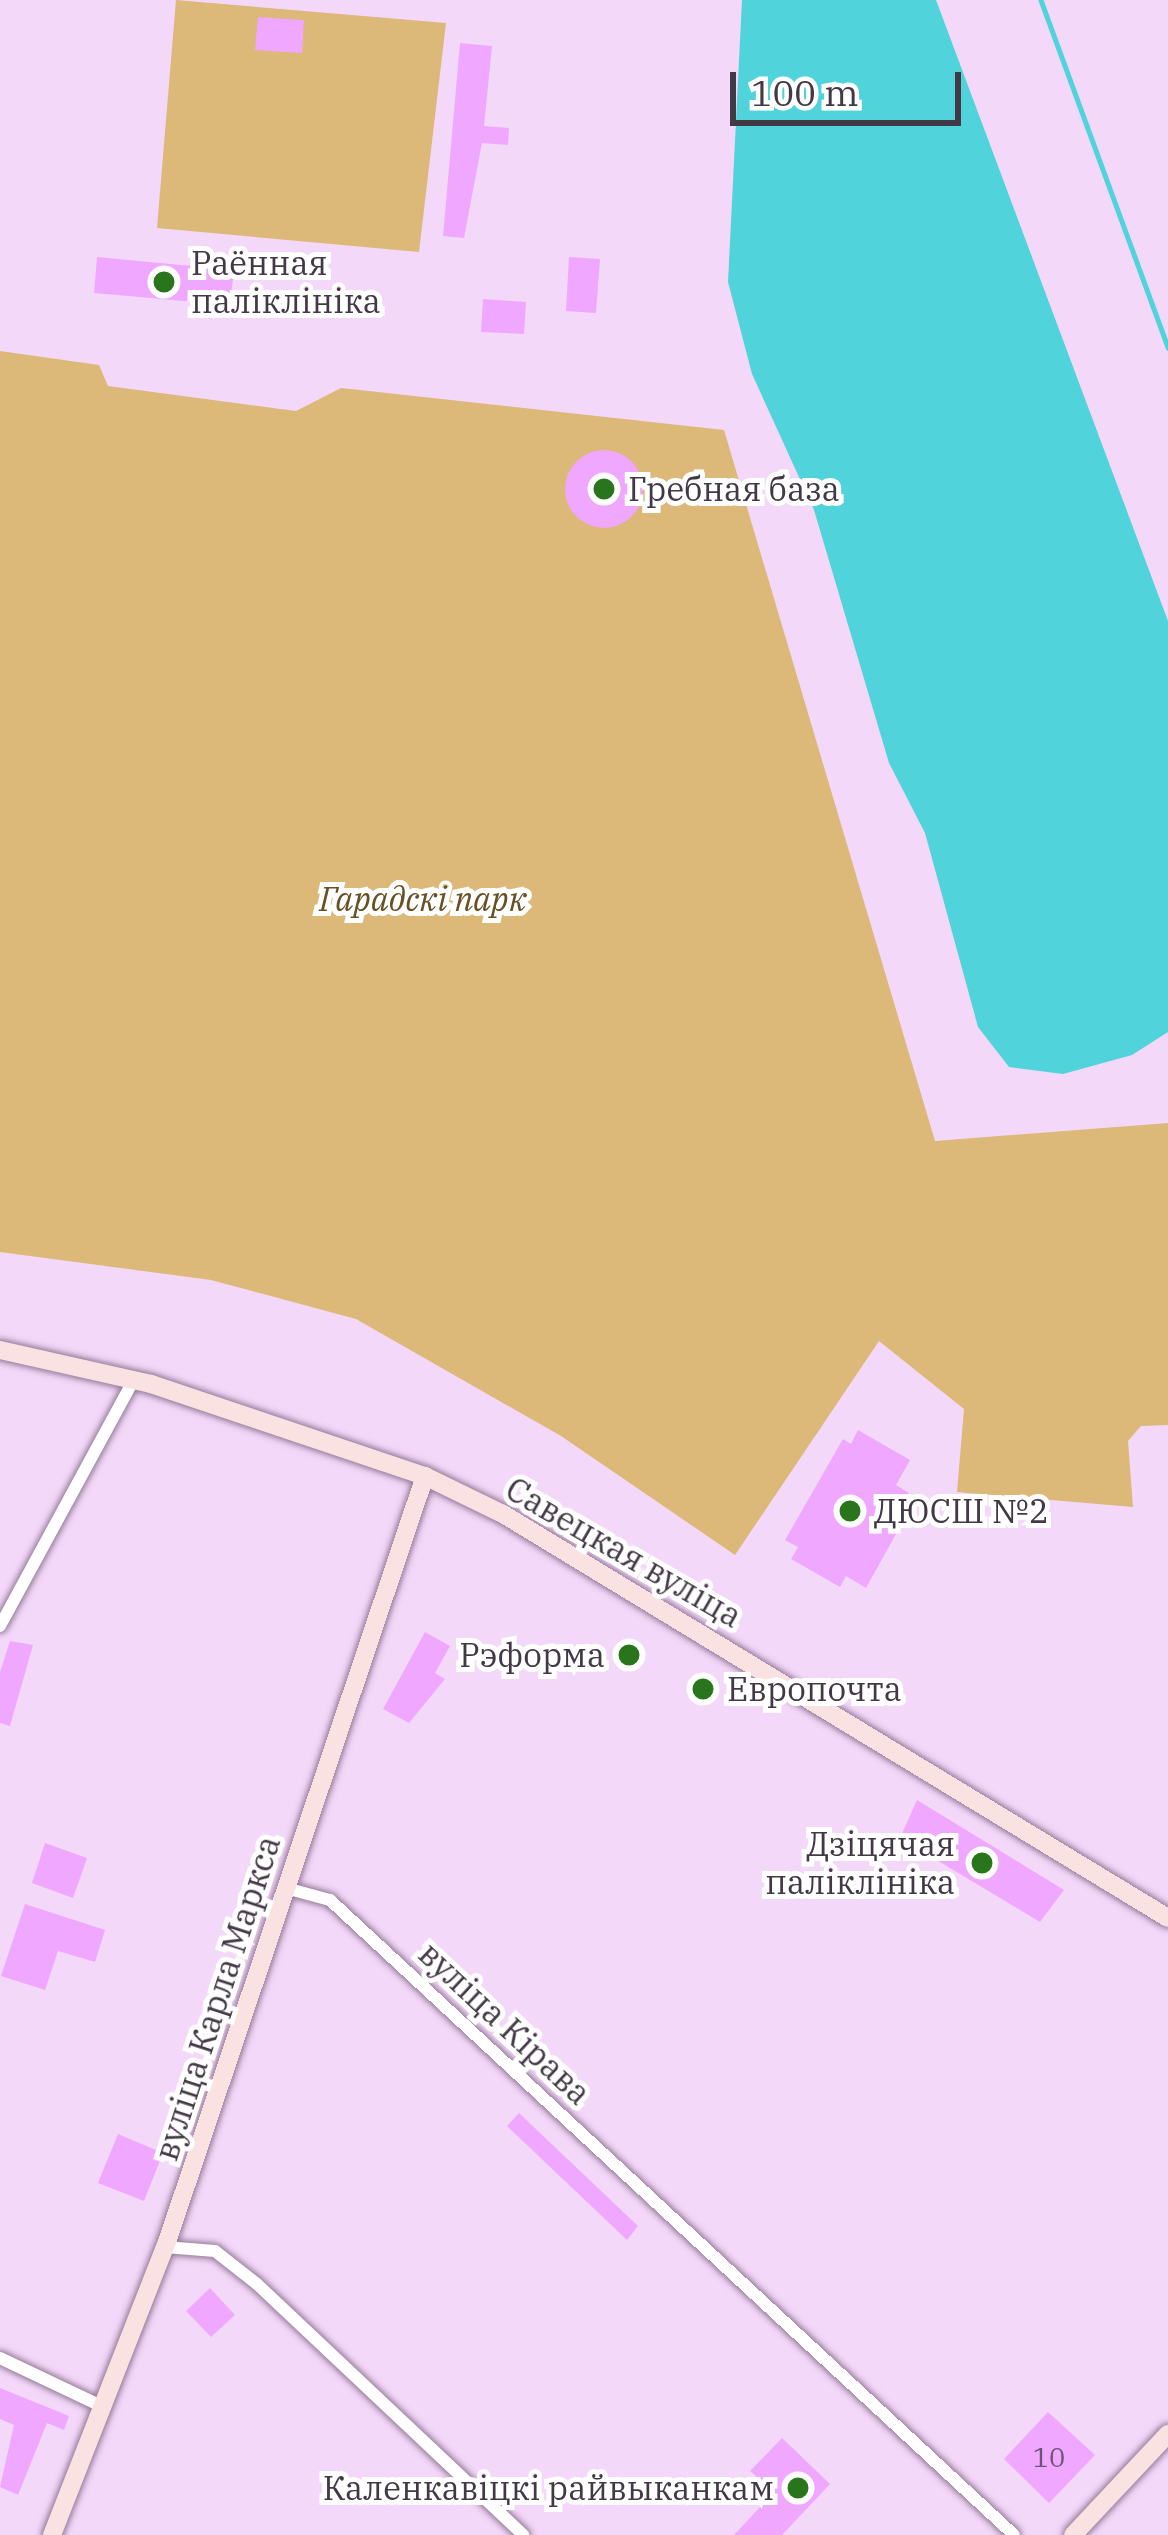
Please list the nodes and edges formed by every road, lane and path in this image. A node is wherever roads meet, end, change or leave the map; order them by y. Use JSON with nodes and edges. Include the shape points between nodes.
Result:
{"nodes":[{"id":1,"x":0,"y":1350,"type":"edge"},
{"id":2,"x":134,"y":1379,"type":"junction"},
{"id":3,"x":425,"y":1476,"type":"junction"},
{"id":4,"x":0,"y":1626,"type":"edge"},
{"id":5,"x":286,"y":1888,"type":"junction"},
{"id":6,"x":1168,"y":1918,"type":"edge"},
{"id":7,"x":165,"y":2247,"type":"junction"},
{"id":8,"x":0,"y":2358,"type":"edge"},
{"id":9,"x":101,"y":2406,"type":"junction"},
{"id":10,"x":1168,"y":2434,"type":"edge"},
{"id":11,"x":52,"y":2535,"type":"edge"},
{"id":12,"x":524,"y":2535,"type":"edge"},
{"id":13,"x":1014,"y":2535,"type":"edge"},
{"id":14,"x":1073,"y":2535,"type":"edge"}],
"edges":[{"from":1,"to":2,"type":"main road","name":"Савецкая вуліца"},
{"from":2,"to":3,"type":"main road","name":"Савецкая вуліца"},
{"from":2,"to":4,"type":"street"},
{"from":3,"to":5,"type":"main road","name":"вуліца Карла Маркса"},
{"from":3,"to":6,"type":"main road","name":"Савецкая вуліца","via":[[945,1776]]},
{"from":5,"to":7,"type":"main road","name":"вуліца Карла Маркса"},
{"from":5,"to":13,"type":"street","name":"вуліца Кірава","via":[[330,1900]]},
{"from":7,"to":9,"type":"main road","name":"вуліца Карла Маркса"},
{"from":7,"to":12,"type":"street","via":[[215,2251],[257,2284]]},
{"from":8,"to":9,"type":"street"},
{"from":9,"to":11,"type":"main road","name":"вуліца Карла Маркса"},
{"from":10,"to":14,"type":"main road"}]}
